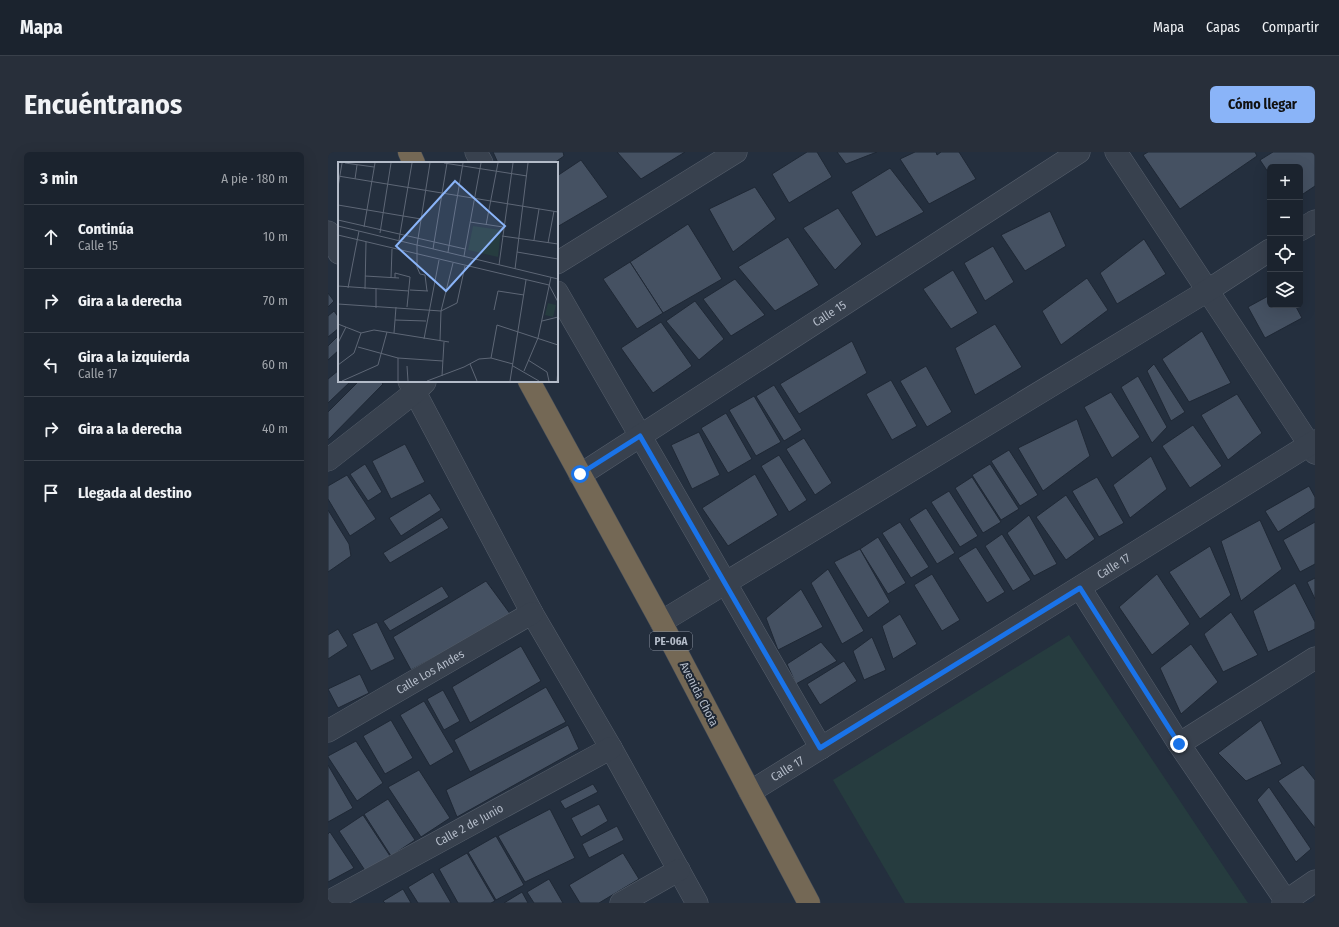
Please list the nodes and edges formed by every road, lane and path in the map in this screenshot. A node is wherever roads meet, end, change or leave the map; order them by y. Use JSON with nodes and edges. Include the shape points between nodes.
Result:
{"nodes":[{"id":1,"x":408,"y":152,"type":"edge"},
{"id":2,"x":476,"y":152,"type":"edge"},
{"id":3,"x":1079,"y":152,"type":"edge"},
{"id":4,"x":1116,"y":152,"type":"edge"},
{"id":5,"x":733,"y":153,"type":"edge"},
{"id":6,"x":413,"y":162,"type":"edge"},
{"id":7,"x":481,"y":162,"type":"edge"},
{"id":8,"x":1315,"y":221,"type":"edge"},
{"id":9,"x":1303,"y":228,"type":"edge"},
{"id":10,"x":328,"y":232,"type":"edge"},
{"id":11,"x":338,"y":250,"type":"edge"},
{"id":12,"x":1267,"y":252,"type":"edge"},
{"id":13,"x":558,"y":262,"type":"edge"},
{"id":14,"x":1207,"y":291,"type":"junction"},
{"id":15,"x":558,"y":294,"type":"edge"},
{"id":16,"x":530,"y":382,"type":"edge"},
{"id":17,"x":417,"y":385,"type":"edge"},
{"id":18,"x":640,"y":436,"type":"junction"},
{"id":19,"x":1313,"y":446,"type":"edge"},
{"id":20,"x":328,"y":460,"type":"edge"},
{"id":21,"x":580,"y":474,"type":"junction"},
{"id":22,"x":725,"y":583,"type":"junction"},
{"id":23,"x":1080,"y":588,"type":"junction"},
{"id":24,"x":532,"y":613,"type":"junction"},
{"id":25,"x":661,"y":622,"type":"junction"},
{"id":26,"x":1315,"y":658,"type":"edge"},
{"id":27,"x":328,"y":731,"type":"edge"},
{"id":28,"x":1179,"y":744,"type":"junction"},
{"id":29,"x":612,"y":748,"type":"junction"},
{"id":30,"x":820,"y":748,"type":"junction"},
{"id":31,"x":750,"y":792,"type":"junction"},
{"id":32,"x":679,"y":870,"type":"junction"},
{"id":33,"x":1315,"y":881,"type":"edge"},
{"id":34,"x":328,"y":902,"type":"edge"},
{"id":35,"x":1284,"y":902,"type":"edge"},
{"id":36,"x":621,"y":903,"type":"edge"},
{"id":37,"x":697,"y":903,"type":"edge"},
{"id":38,"x":809,"y":903,"type":"edge"}],
"edges":[{"from":1,"to":6,"type":"highway"},
{"from":2,"to":7,"type":"street"},
{"from":3,"to":18,"type":"street","name":"Calle 15"},
{"from":4,"to":14,"type":"street"},
{"from":5,"to":13,"type":"street"},
{"from":8,"to":9,"type":"street"},
{"from":10,"to":11,"type":"street"},
{"from":12,"to":14,"type":"street"},
{"from":14,"to":19,"type":"street"},
{"from":14,"to":22,"type":"street"},
{"from":15,"to":18,"type":"street"},
{"from":16,"to":21,"type":"highway","name":"Avenida Chota","number":"PE-06A"},
{"from":17,"to":20,"type":"street"},
{"from":17,"to":24,"type":"street"},
{"from":18,"to":21,"type":"street","name":"Calle 15"},
{"from":18,"to":22,"type":"street"},
{"from":19,"to":23,"type":"street","name":"Calle 17"},
{"from":21,"to":25,"type":"highway","name":"Avenida Chota","number":"PE-06A"},
{"from":22,"to":25,"type":"street"},
{"from":22,"to":30,"type":"street"},
{"from":23,"to":28,"type":"street"},
{"from":23,"to":30,"type":"street","name":"Calle 17"},
{"from":24,"to":27,"type":"street","name":"Calle Los Andes"},
{"from":24,"to":29,"type":"street"},
{"from":25,"to":31,"type":"highway","name":"Avenida Chota","number":"PE-06A"},
{"from":26,"to":28,"type":"street"},
{"from":28,"to":35,"type":"street"},
{"from":29,"to":32,"type":"street"},
{"from":29,"to":34,"type":"street","name":"Calle 2 de Junio"},
{"from":30,"to":31,"type":"street","name":"Calle 17"},
{"from":31,"to":38,"type":"highway","name":"Avenida Chota","number":"PE-06A"},
{"from":32,"to":36,"type":"street"},
{"from":32,"to":37,"type":"street"},
{"from":33,"to":35,"type":"street"}]}
